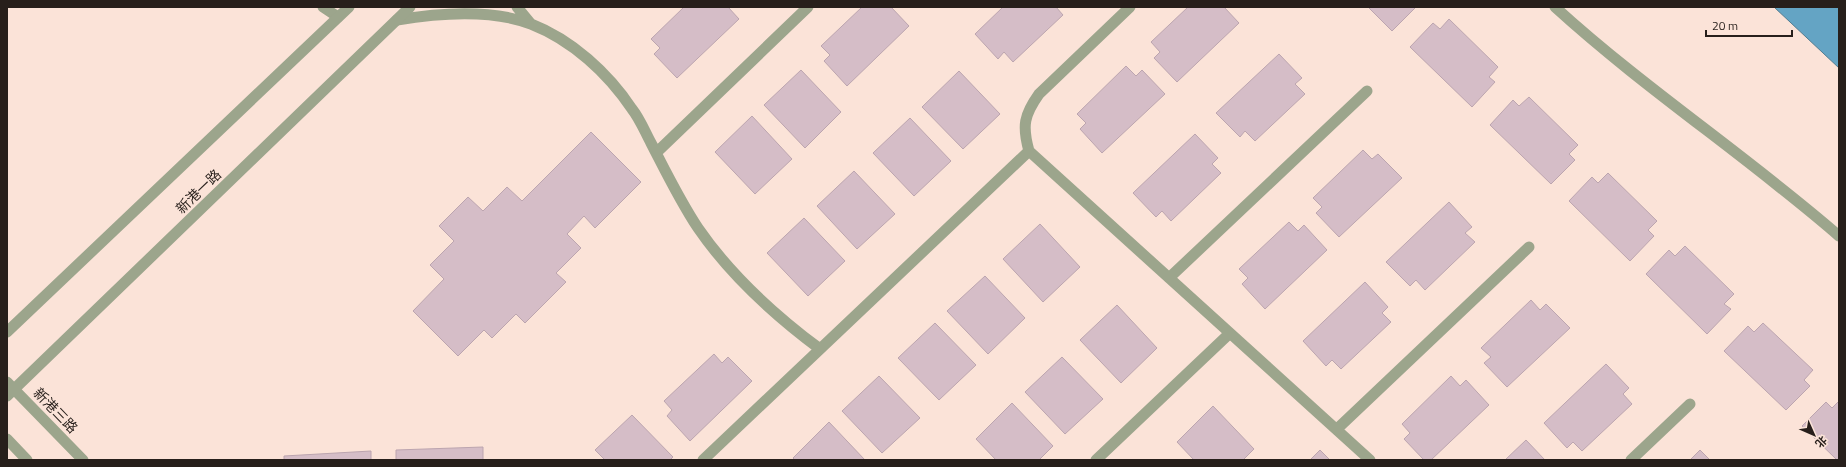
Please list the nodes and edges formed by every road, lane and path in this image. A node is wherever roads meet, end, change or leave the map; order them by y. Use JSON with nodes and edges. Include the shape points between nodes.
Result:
{"nodes":[{"id":1,"x":323,"y":7,"type":"edge"},
{"id":2,"x":348,"y":7,"type":"edge"},
{"id":3,"x":410,"y":7,"type":"edge"},
{"id":4,"x":517,"y":7,"type":"edge"},
{"id":5,"x":808,"y":7,"type":"edge"},
{"id":6,"x":1130,"y":7,"type":"edge"},
{"id":7,"x":1555,"y":7,"type":"edge"},
{"id":8,"x":338,"y":17,"type":"junction"},
{"id":9,"x":396,"y":20,"type":"junction"},
{"id":10,"x":531,"y":24,"type":"junction"},
{"id":11,"x":1367,"y":91,"type":"dead end"},
{"id":12,"x":1029,"y":151,"type":"junction"},
{"id":13,"x":656,"y":153,"type":"junction"},
{"id":14,"x":1839,"y":236,"type":"edge"},
{"id":15,"x":1529,"y":247,"type":"dead end"},
{"id":16,"x":1169,"y":278,"type":"junction"},
{"id":17,"x":7,"y":332,"type":"edge"},
{"id":18,"x":1230,"y":333,"type":"junction"},
{"id":19,"x":820,"y":349,"type":"junction"},
{"id":20,"x":9,"y":389,"type":"edge"},
{"id":21,"x":1690,"y":404,"type":"dead end"},
{"id":22,"x":1337,"y":429,"type":"junction"},
{"id":23,"x":7,"y":439,"type":"edge"},
{"id":24,"x":27,"y":460,"type":"edge"},
{"id":25,"x":82,"y":460,"type":"edge"},
{"id":26,"x":704,"y":460,"type":"edge"},
{"id":27,"x":1096,"y":460,"type":"edge"},
{"id":28,"x":1370,"y":460,"type":"edge"},
{"id":29,"x":1631,"y":460,"type":"edge"}],
"edges":[{"from":1,"to":8,"type":"street"},
{"from":2,"to":8,"type":"street","name":"新港一路"},
{"from":3,"to":9,"type":"street","name":"新港一路"},
{"from":4,"to":10,"type":"street"},
{"from":5,"to":13,"type":"street"},
{"from":6,"to":12,"type":"street","via":[[1039,94],[1030,106],[1025,120],[1024,136]]},
{"from":7,"to":14,"type":"street","via":[[1588,37],[1776,183]]},
{"from":8,"to":17,"type":"street","name":"新港一路"},
{"from":9,"to":10,"type":"street","via":[[450,14],[504,18]]},
{"from":9,"to":20,"type":"street","name":"新港一路"},
{"from":10,"to":13,"type":"street","via":[[562,39],[601,71],[633,109]]},
{"from":11,"to":16,"type":"street"},
{"from":12,"to":16,"type":"street"},
{"from":12,"to":19,"type":"street"},
{"from":13,"to":19,"type":"street","via":[[687,210],[724,262],[753,294],[786,324]]},
{"from":15,"to":22,"type":"street"},
{"from":16,"to":18,"type":"street"},
{"from":18,"to":22,"type":"street"},
{"from":18,"to":27,"type":"street"},
{"from":19,"to":26,"type":"street"},
{"from":20,"to":25,"type":"street","name":"新港三路"},
{"from":21,"to":29,"type":"street"},
{"from":22,"to":28,"type":"street"},
{"from":23,"to":24,"type":"street"}]}
